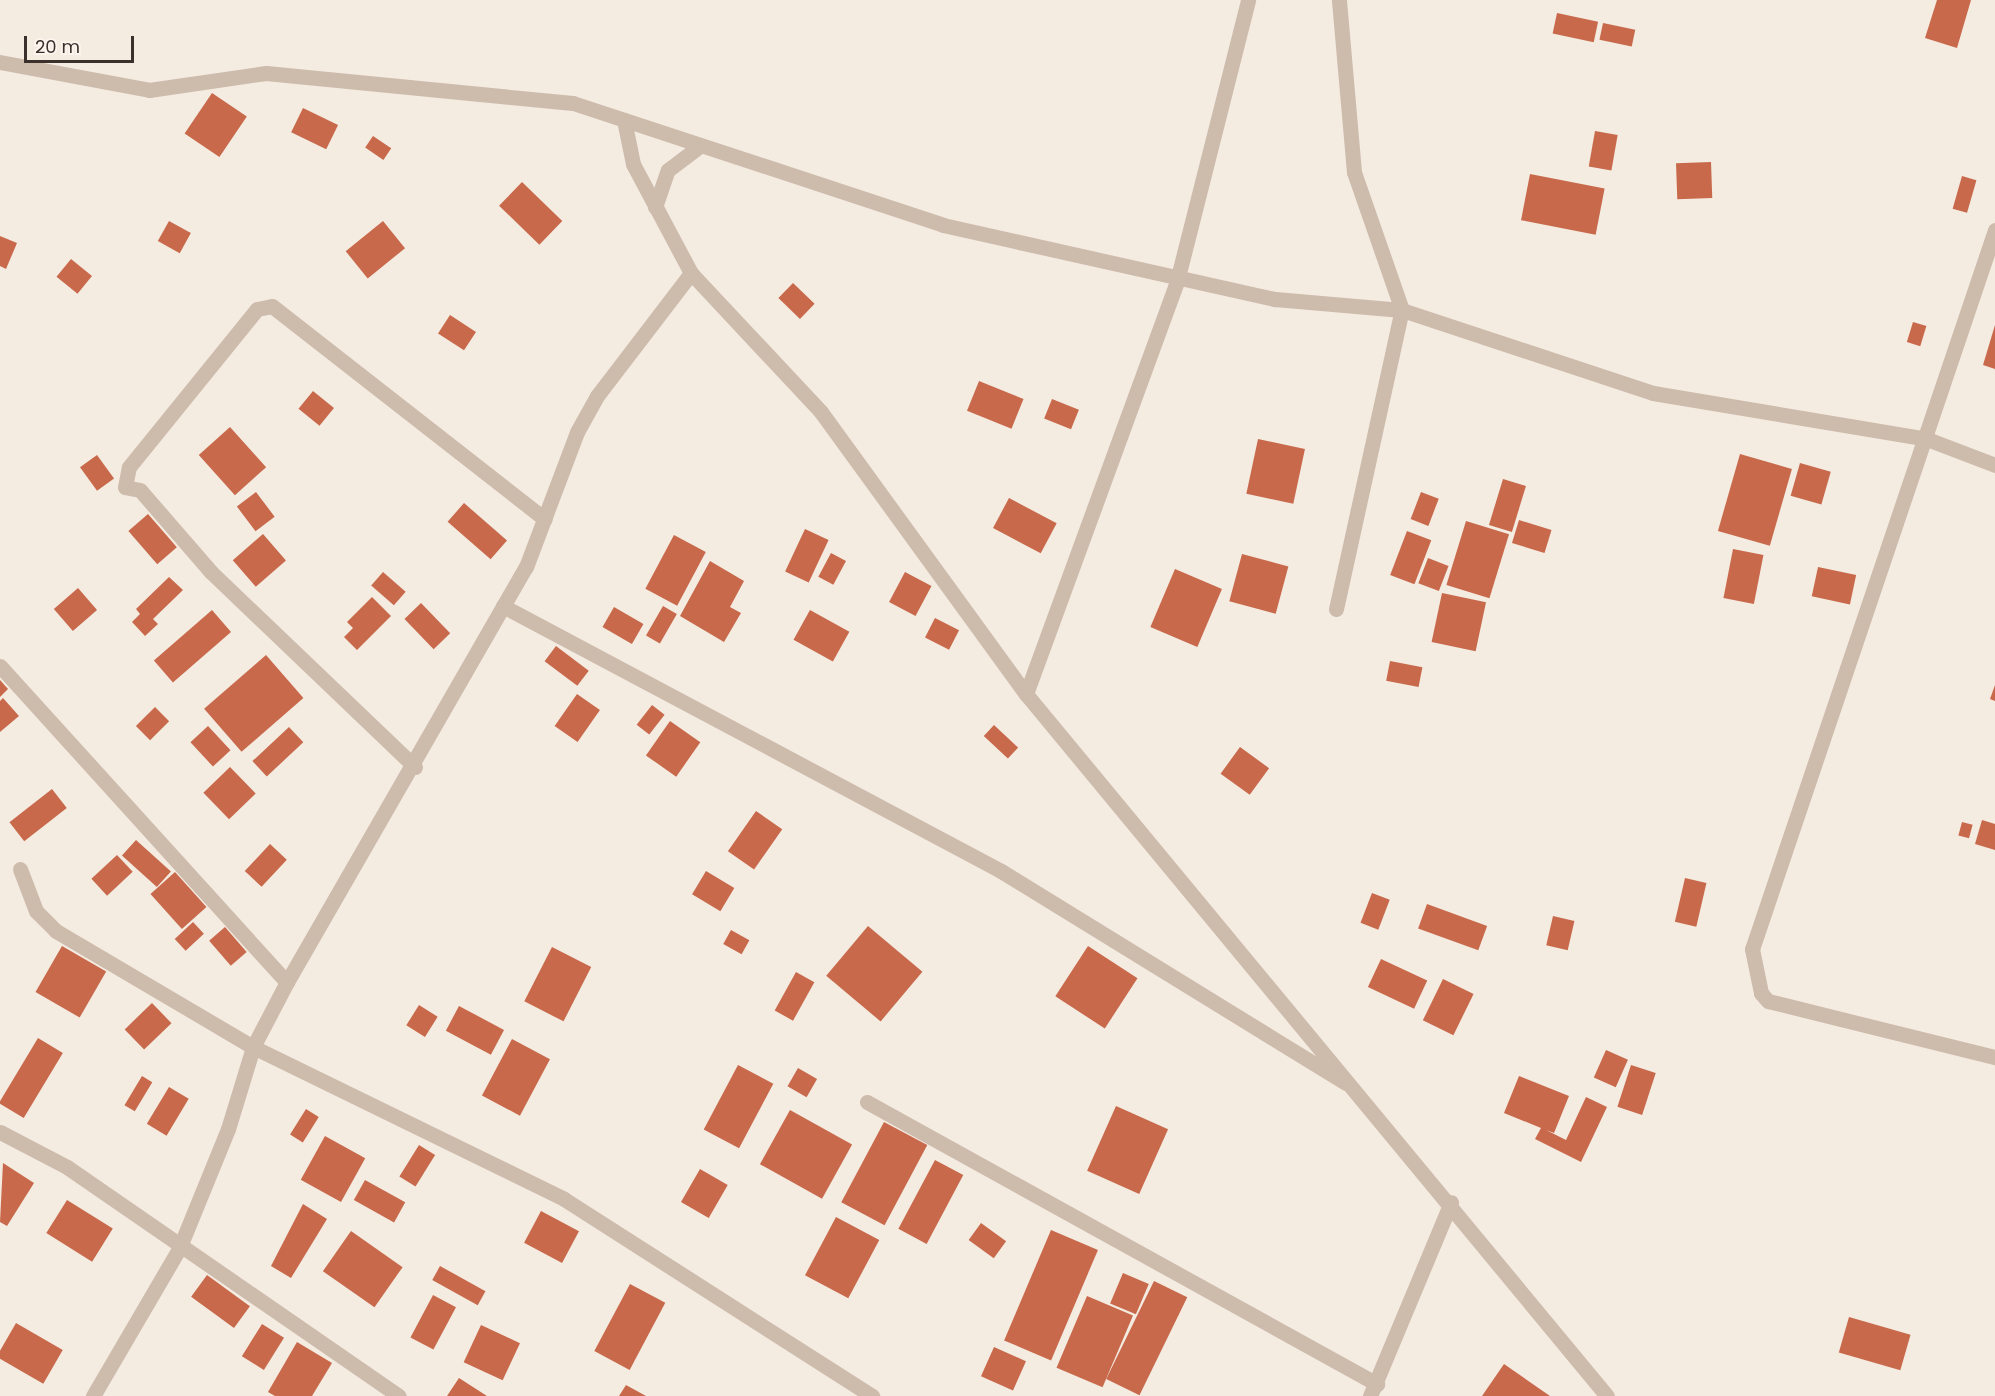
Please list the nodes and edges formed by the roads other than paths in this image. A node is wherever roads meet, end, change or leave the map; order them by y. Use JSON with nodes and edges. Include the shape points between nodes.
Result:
{"nodes":[{"id":1,"x":1248,"y":0,"type":"edge"},
{"id":2,"x":1339,"y":0,"type":"edge"},
{"id":3,"x":0,"y":62,"type":"edge"},
{"id":4,"x":624,"y":120,"type":"junction"},
{"id":5,"x":697,"y":148,"type":"junction"},
{"id":6,"x":655,"y":207,"type":"junction"},
{"id":7,"x":1995,"y":230,"type":"edge"},
{"id":8,"x":691,"y":273,"type":"junction"},
{"id":9,"x":1177,"y":281,"type":"junction"},
{"id":10,"x":1402,"y":310,"type":"junction"},
{"id":11,"x":1927,"y":439,"type":"junction"},
{"id":12,"x":1995,"y":465,"type":"edge"},
{"id":13,"x":545,"y":519,"type":"junction"},
{"id":14,"x":503,"y":606,"type":"junction"},
{"id":15,"x":1336,"y":609,"type":"dead end"},
{"id":16,"x":0,"y":666,"type":"edge"},
{"id":17,"x":1026,"y":694,"type":"junction"},
{"id":18,"x":415,"y":767,"type":"junction"},
{"id":19,"x":21,"y":869,"type":"dead end"},
{"id":20,"x":287,"y":982,"type":"junction"},
{"id":21,"x":253,"y":1047,"type":"junction"},
{"id":22,"x":1995,"y":1057,"type":"edge"},
{"id":23,"x":1358,"y":1090,"type":"junction"},
{"id":24,"x":867,"y":1102,"type":"dead end"},
{"id":25,"x":0,"y":1132,"type":"edge"},
{"id":26,"x":1451,"y":1202,"type":"junction"},
{"id":27,"x":179,"y":1249,"type":"junction"},
{"id":28,"x":1374,"y":1390,"type":"edge"},
{"id":29,"x":93,"y":1396,"type":"edge"},
{"id":30,"x":399,"y":1396,"type":"edge"},
{"id":31,"x":872,"y":1396,"type":"edge"},
{"id":32,"x":1607,"y":1396,"type":"edge"}],
"edges":[{"from":1,"to":9,"type":"street"},
{"from":2,"to":10,"type":"street","via":[[1354,172]]},
{"from":3,"to":4,"type":"street","via":[[164,91],[223,76],[320,75],[524,95]]},
{"from":4,"to":5,"type":"street"},
{"from":4,"to":6,"type":"street","via":[[633,164]]},
{"from":5,"to":6,"type":"street","via":[[668,171]]},
{"from":5,"to":9,"type":"street","via":[[943,225]]},
{"from":6,"to":8,"type":"street"},
{"from":7,"to":11,"type":"street"},
{"from":8,"to":13,"type":"street","via":[[597,396]]},
{"from":8,"to":17,"type":"street","via":[[821,412]]},
{"from":9,"to":10,"type":"street","via":[[1275,299]]},
{"from":9,"to":17,"type":"street"},
{"from":10,"to":11,"type":"street","via":[[1653,393]]},
{"from":10,"to":15,"type":"street"},
{"from":11,"to":12,"type":"street"},
{"from":11,"to":22,"type":"street","via":[[1752,949],[1753,966],[1768,1001]]},
{"from":13,"to":14,"type":"street"},
{"from":13,"to":18,"type":"street","via":[[272,306],[257,309],[129,467],[125,487],[140,490],[211,572]]},
{"from":14,"to":18,"type":"street","via":[[423,741]]},
{"from":14,"to":23,"type":"street","via":[[1001,871]]},
{"from":16,"to":20,"type":"street"},
{"from":17,"to":23,"type":"street"},
{"from":18,"to":20,"type":"street"},
{"from":19,"to":21,"type":"street","via":[[36,910],[56,931]]},
{"from":20,"to":21,"type":"street"},
{"from":21,"to":27,"type":"street","via":[[228,1129]]},
{"from":21,"to":31,"type":"street","via":[[564,1199]]},
{"from":23,"to":26,"type":"street"},
{"from":24,"to":28,"type":"street"},
{"from":25,"to":27,"type":"street","via":[[67,1167]]},
{"from":26,"to":28,"type":"street"},
{"from":26,"to":32,"type":"street"},
{"from":27,"to":29,"type":"street"},
{"from":27,"to":30,"type":"street"}]}
